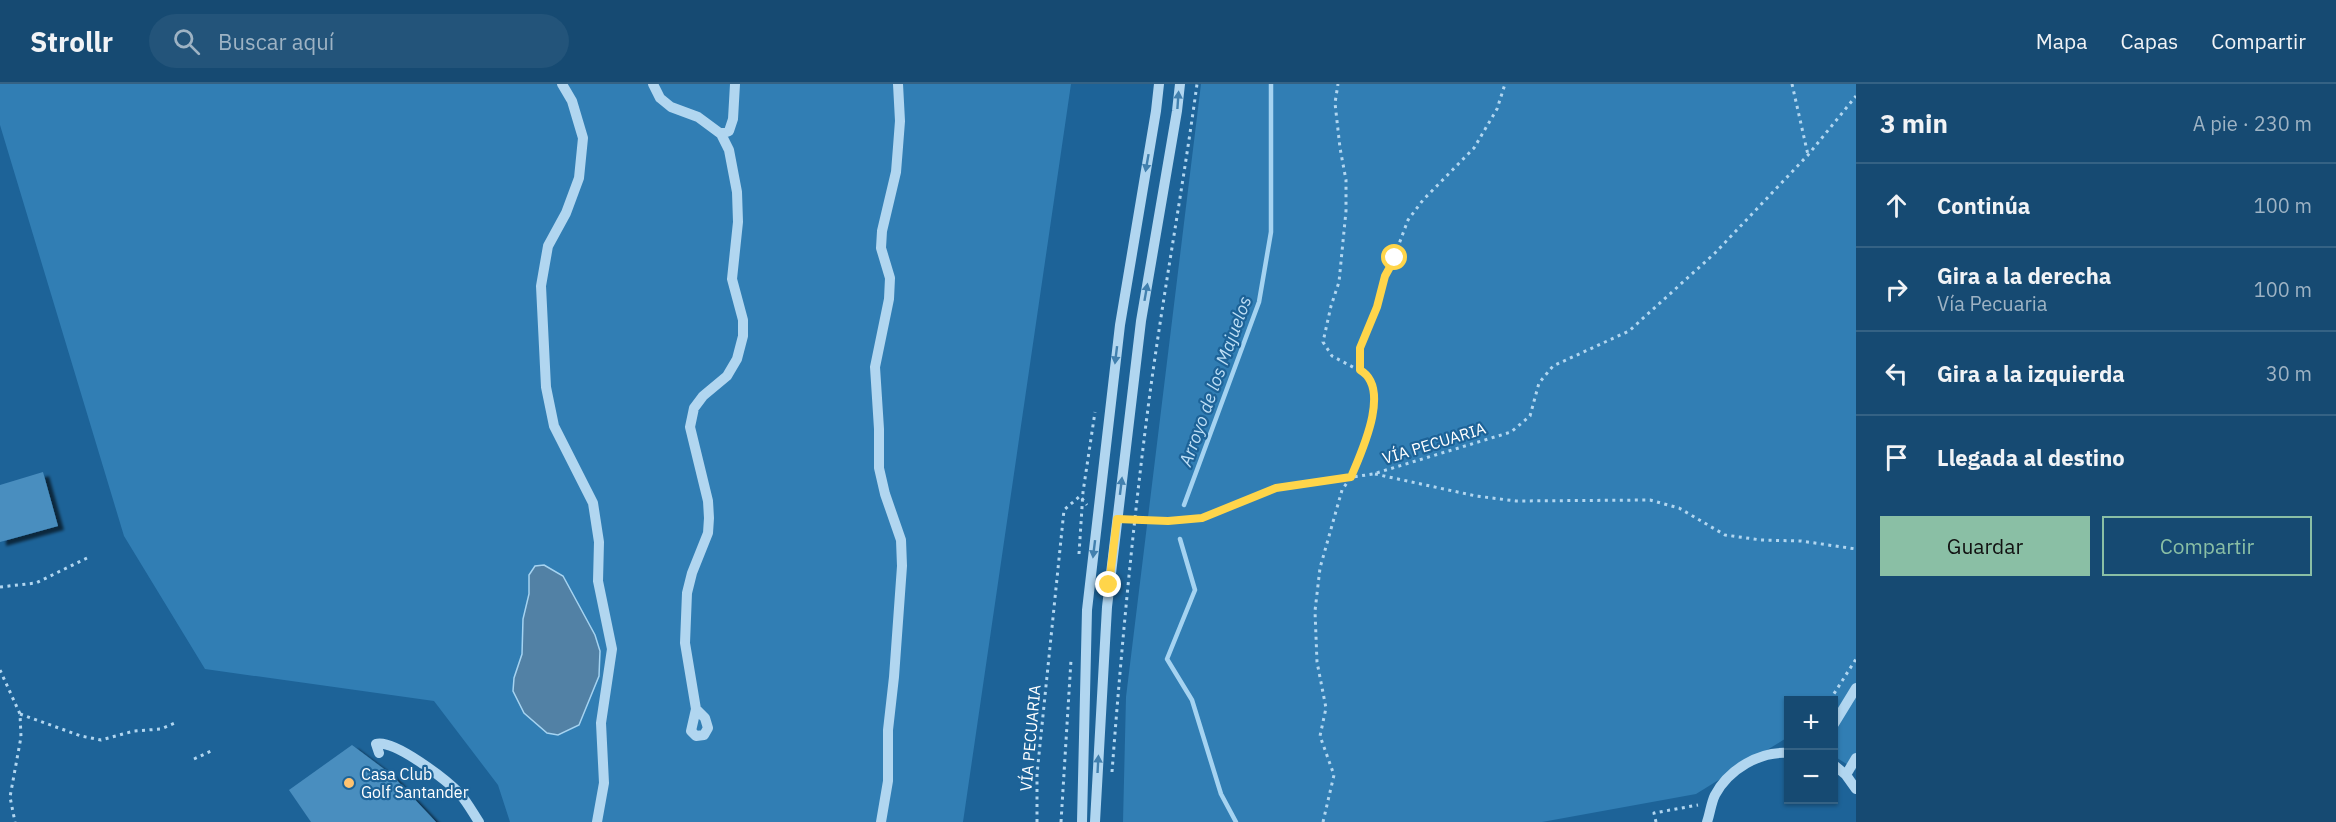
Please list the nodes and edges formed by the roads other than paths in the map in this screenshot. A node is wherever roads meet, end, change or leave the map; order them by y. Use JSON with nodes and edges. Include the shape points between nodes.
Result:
{"nodes":[{"id":1,"x":562,"y":84,"type":"edge"},
{"id":2,"x":653,"y":84,"type":"edge"},
{"id":3,"x":735,"y":84,"type":"edge"},
{"id":4,"x":898,"y":84,"type":"edge"},
{"id":5,"x":1159,"y":84,"type":"edge"},
{"id":6,"x":1179,"y":84,"type":"edge"},
{"id":7,"x":721,"y":134,"type":"junction"},
{"id":8,"x":1856,"y":688,"type":"edge"},
{"id":9,"x":696,"y":709,"type":"dead end"},
{"id":10,"x":1838,"y":716,"type":"edge"},
{"id":11,"x":380,"y":753,"type":"dead end"},
{"id":12,"x":1784,"y":753,"type":"edge"},
{"id":13,"x":1856,"y":758,"type":"edge"},
{"id":14,"x":1838,"y":769,"type":"edge"},
{"id":15,"x":1846,"y":775,"type":"junction"},
{"id":16,"x":1856,"y":789,"type":"edge"},
{"id":17,"x":479,"y":822,"type":"edge"},
{"id":18,"x":597,"y":822,"type":"edge"},
{"id":19,"x":881,"y":822,"type":"edge"},
{"id":20,"x":1082,"y":822,"type":"edge"},
{"id":21,"x":1095,"y":822,"type":"edge"},
{"id":22,"x":1707,"y":822,"type":"edge"}],
"edges":[{"from":1,"to":18,"type":"street","via":[[584,138],[579,178],[548,246],[541,286],[546,387],[554,426],[593,503],[599,542],[598,581],[612,649],[601,723],[604,783]]},
{"from":2,"to":7,"type":"street","via":[[660,98],[671,107],[698,117]]},
{"from":3,"to":7,"type":"street","via":[[733,119],[729,131]]},
{"from":4,"to":19,"type":"street","via":[[896,172],[881,240],[890,278],[889,299],[875,367],[879,468],[901,540],[902,566],[888,729],[888,781]]},
{"from":5,"to":20,"type":"street","one_way":true,"via":[[1120,325],[1087,610]]},
{"from":21,"to":6,"type":"street","one_way":true,"via":[[1107,607],[1117,519],[1140,321]]},
{"from":7,"to":9,"type":"street","via":[[729,150],[737,192],[732,279],[743,320],[743,336],[737,359],[727,376],[698,402],[690,427],[709,518],[708,533],[687,593],[686,643]]},
{"from":8,"to":10,"type":"street"},
{"from":11,"to":17,"type":"street","via":[[376,744],[380,742],[432,771],[459,794]]},
{"from":12,"to":22,"type":"street","via":[[1773,752],[1738,767],[1715,795]]},
{"from":13,"to":15,"type":"street"},
{"from":14,"to":15,"type":"street"},
{"from":15,"to":16,"type":"street"}]}
